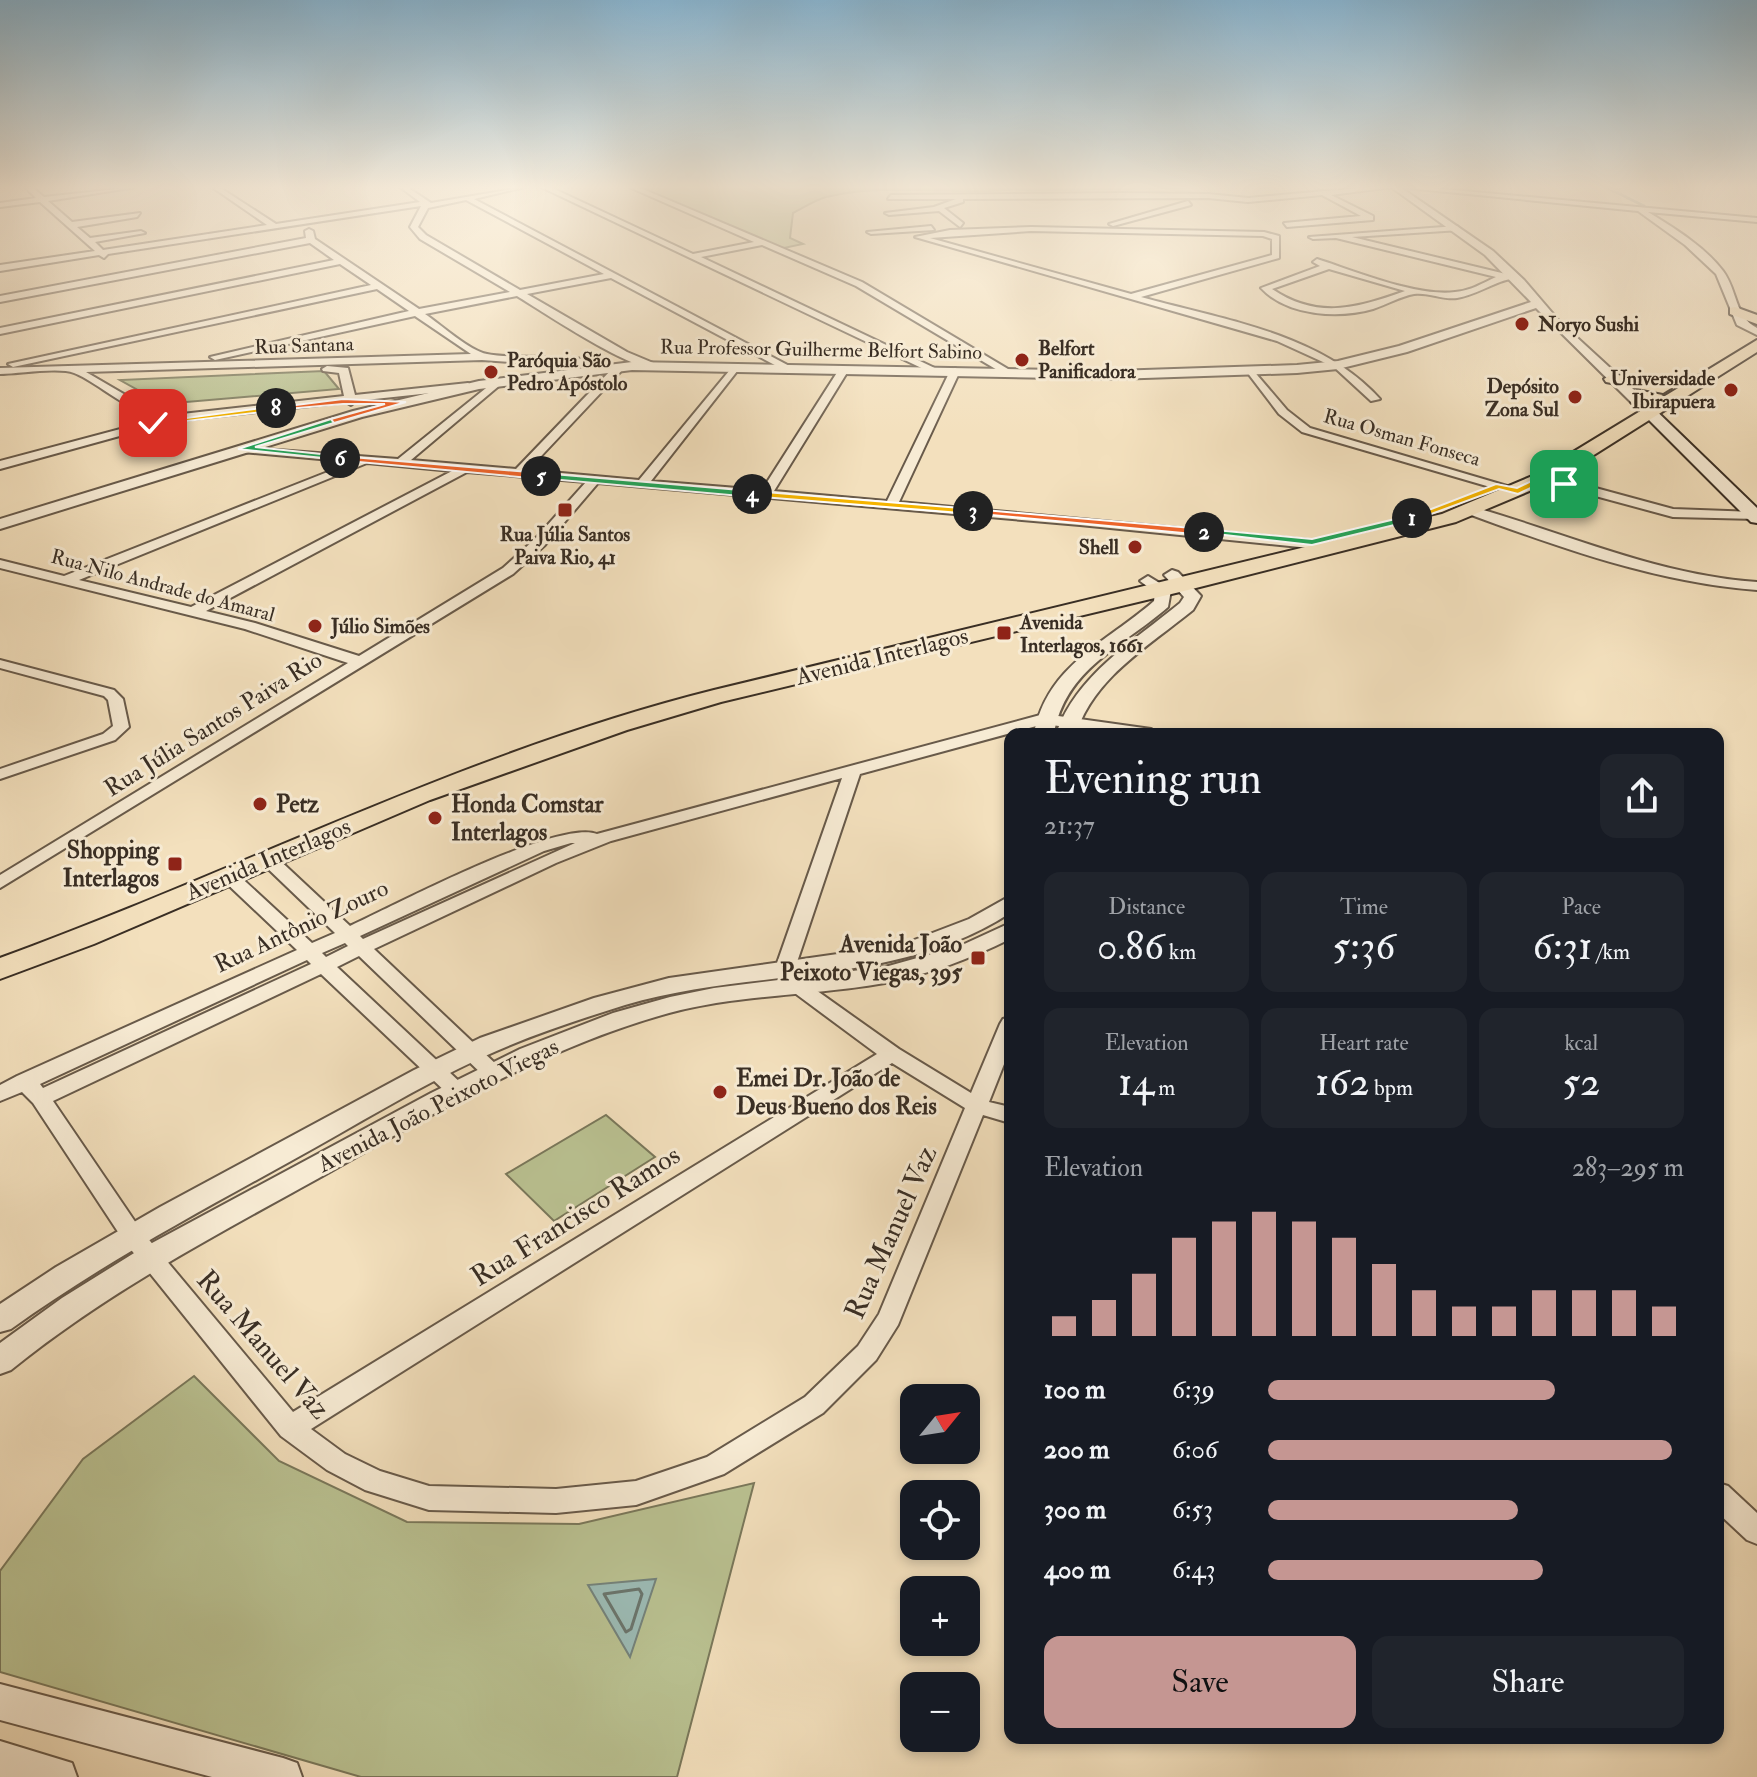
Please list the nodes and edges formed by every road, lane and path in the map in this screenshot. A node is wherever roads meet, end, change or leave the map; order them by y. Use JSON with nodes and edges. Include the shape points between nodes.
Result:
{"nodes":[{"id":1,"x":122,"y":270,"type":"edge"},
{"id":2,"x":155,"y":270,"type":"edge"},
{"id":3,"x":298,"y":270,"type":"edge"},
{"id":4,"x":354,"y":270,"type":"edge"},
{"id":5,"x":480,"y":270,"type":"edge"},
{"id":6,"x":602,"y":270,"type":"edge"},
{"id":7,"x":723,"y":270,"type":"edge"},
{"id":8,"x":825,"y":270,"type":"edge"},
{"id":9,"x":1035,"y":270,"type":"edge"},
{"id":10,"x":1226,"y":270,"type":"edge"},
{"id":11,"x":1318,"y":270,"type":"edge"},
{"id":12,"x":1343,"y":270,"type":"edge"},
{"id":13,"x":1480,"y":270,"type":"edge"},
{"id":14,"x":1502,"y":270,"type":"edge"},
{"id":15,"x":1716,"y":270,"type":"edge"},
{"id":16,"x":128,"y":275,"type":"junction"},
{"id":17,"x":611,"y":275,"type":"junction"},
{"id":18,"x":1510,"y":277,"type":"junction"},
{"id":19,"x":378,"y":286,"type":"junction"},
{"id":20,"x":1417,"y":290,"type":"junction"},
{"id":21,"x":517,"y":292,"type":"junction"},
{"id":22,"x":1130,"y":297,"type":"junction"},
{"id":23,"x":0,"y":299,"type":"edge"},
{"id":24,"x":1538,"y":303,"type":"junction"},
{"id":25,"x":1735,"y":311,"type":"joint"},
{"id":26,"x":419,"y":312,"type":"junction"},
{"id":27,"x":0,"y":331,"type":"edge"},
{"id":28,"x":1757,"y":332,"type":"edge"},
{"id":29,"x":482,"y":357,"type":"junction"},
{"id":30,"x":553,"y":361,"type":"junction"},
{"id":31,"x":621,"y":364,"type":"junction"},
{"id":32,"x":1338,"y":365,"type":"junction"},
{"id":33,"x":169,"y":367,"type":"junction"},
{"id":34,"x":734,"y":368,"type":"junction"},
{"id":35,"x":0,"y":369,"type":"edge"},
{"id":36,"x":790,"y":369,"type":"junction"},
{"id":37,"x":76,"y":370,"type":"junction"},
{"id":38,"x":584,"y":371,"type":"junction"},
{"id":39,"x":843,"y":371,"type":"junction"},
{"id":40,"x":936,"y":371,"type":"junction"},
{"id":41,"x":955,"y":371,"type":"junction"},
{"id":42,"x":1008,"y":372,"type":"junction"},
{"id":43,"x":1252,"y":372,"type":"junction"},
{"id":44,"x":88,"y":377,"type":"junction"},
{"id":45,"x":1612,"y":379,"type":"junction"},
{"id":46,"x":496,"y":383,"type":"junction"},
{"id":47,"x":479,"y":385,"type":"junction"},
{"id":48,"x":1663,"y":388,"type":"junction"},
{"id":49,"x":348,"y":399,"type":"junction"},
{"id":50,"x":1375,"y":399,"type":"dead end"},
{"id":51,"x":402,"y":402,"type":"junction"},
{"id":52,"x":1644,"y":407,"type":"junction"},
{"id":53,"x":242,"y":449,"type":"junction"},
{"id":54,"x":366,"y":461,"type":"junction"},
{"id":55,"x":400,"y":463,"type":"junction"},
{"id":56,"x":0,"y":465,"type":"edge"},
{"id":57,"x":464,"y":469,"type":"junction"},
{"id":58,"x":518,"y":474,"type":"junction"},
{"id":59,"x":1544,"y":478,"type":"junction"},
{"id":60,"x":594,"y":480,"type":"junction"},
{"id":61,"x":641,"y":485,"type":"junction"},
{"id":62,"x":1508,"y":488,"type":"junction"},
{"id":63,"x":765,"y":495,"type":"junction"},
{"id":64,"x":892,"y":504,"type":"junction"},
{"id":65,"x":1470,"y":510,"type":"junction"},
{"id":66,"x":1756,"y":517,"type":"edge"},
{"id":67,"x":0,"y":524,"type":"edge"},
{"id":68,"x":1312,"y":542,"type":"junction"},
{"id":69,"x":1339,"y":547,"type":"junction"},
{"id":70,"x":0,"y":564,"type":"edge"},
{"id":71,"x":66,"y":580,"type":"junction"},
{"id":72,"x":1167,"y":583,"type":"junction"},
{"id":73,"x":1757,"y":586,"type":"edge"},
{"id":74,"x":195,"y":611,"type":"junction"},
{"id":75,"x":361,"y":662,"type":"junction"},
{"id":76,"x":0,"y":664,"type":"edge"},
{"id":77,"x":1044,"y":727,"type":"edge"},
{"id":78,"x":1067,"y":728,"type":"edge"},
{"id":79,"x":1004,"y":736,"type":"edge"},
{"id":80,"x":853,"y":769,"type":"junction"},
{"id":81,"x":0,"y":774,"type":"edge"},
{"id":82,"x":268,"y":859,"type":"junction"},
{"id":83,"x":229,"y":876,"type":"junction"},
{"id":84,"x":0,"y":883,"type":"edge"},
{"id":85,"x":1004,"y":908,"type":"edge"},
{"id":86,"x":1004,"y":934,"type":"edge"},
{"id":87,"x":356,"y":940,"type":"junction"},
{"id":88,"x":0,"y":949,"type":"edge"},
{"id":89,"x":311,"y":951,"type":"junction"},
{"id":90,"x":326,"y":965,"type":"junction"},
{"id":91,"x":0,"y":969,"type":"edge"},
{"id":92,"x":792,"y":978,"type":"junction"},
{"id":93,"x":1004,"y":1039,"type":"edge"},
{"id":94,"x":473,"y":1051,"type":"junction"},
{"id":95,"x":892,"y":1054,"type":"junction"},
{"id":96,"x":437,"y":1070,"type":"junction"},
{"id":97,"x":492,"y":1072,"type":"junction"},
{"id":98,"x":32,"y":1090,"type":"junction"},
{"id":99,"x":456,"y":1090,"type":"junction"},
{"id":100,"x":0,"y":1094,"type":"edge"},
{"id":101,"x":977,"y":1106,"type":"junction"},
{"id":102,"x":1004,"y":1113,"type":"edge"},
{"id":103,"x":140,"y":1246,"type":"junction"},
{"id":104,"x":0,"y":1320,"type":"edge"},
{"id":105,"x":0,"y":1361,"type":"edge"},
{"id":106,"x":290,"y":1428,"type":"junction"},
{"id":107,"x":1724,"y":1501,"type":"edge"},
{"id":108,"x":1757,"y":1531,"type":"edge"},
{"id":109,"x":0,"y":1702,"type":"edge"},
{"id":110,"x":0,"y":1760,"type":"edge"},
{"id":111,"x":241,"y":1771,"type":"edge"},
{"id":112,"x":58,"y":1777,"type":"edge"},
{"id":113,"x":283,"y":1777,"type":"edge"}],
"edges":[{"from":1,"to":16,"type":"street"},
{"from":2,"to":16,"type":"street"},
{"from":3,"to":27,"type":"street"},
{"from":4,"to":19,"type":"street"},
{"from":5,"to":21,"type":"street"},
{"from":6,"to":17,"type":"street"},
{"from":7,"to":40,"type":"street"},
{"from":8,"to":42,"type":"street","via":[[859,284]]},
{"from":9,"to":22,"type":"street"},
{"from":10,"to":22,"type":"street"},
{"from":11,"to":20,"type":"street","via":[[1266,288],[1332,314]]},
{"from":12,"to":20,"type":"street"},
{"from":13,"to":18,"type":"street"},
{"from":14,"to":18,"type":"street"},
{"from":15,"to":25,"type":"street","via":[[1725,280]]},
{"from":16,"to":23,"type":"street"},
{"from":17,"to":21,"type":"street"},
{"from":17,"to":36,"type":"street"},
{"from":18,"to":20,"type":"street","via":[[1456,295]]},
{"from":18,"to":24,"type":"street"},
{"from":19,"to":26,"type":"street"},
{"from":19,"to":35,"type":"street"},
{"from":21,"to":26,"type":"street"},
{"from":21,"to":31,"type":"street"},
{"from":22,"to":32,"type":"street","via":[[1280,339]]},
{"from":24,"to":32,"type":"street","name":"Rua Professor Guilherme Belfort Sabino"},
{"from":24,"to":45,"type":"street"},
{"from":25,"to":28,"type":"main road"},
{"from":26,"to":29,"type":"street"},
{"from":26,"to":33,"type":"street"},
{"from":28,"to":48,"type":"main road","name":"Avenida Interlagos"},
{"from":28,"to":52,"type":"main road","name":"Avenida Interlagos"},
{"from":29,"to":30,"type":"street","name":"Rua Santana"},
{"from":29,"to":33,"type":"street","name":"Rua Santana"},
{"from":30,"to":31,"type":"street","name":"Rua Santana"},
{"from":30,"to":38,"type":"street"},
{"from":31,"to":34,"type":"street","name":"Rua Professor Guilherme Belfort Sabino"},
{"from":31,"to":38,"type":"street","name":"Rua Professor Guilherme Belfort Sabino"},
{"from":31,"to":58,"type":"street"},
{"from":32,"to":43,"type":"street","name":"Rua Professor Guilherme Belfort Sabino"},
{"from":32,"to":50,"type":"street"},
{"from":33,"to":37,"type":"street","name":"Rua Santana"},
{"from":34,"to":36,"type":"street","name":"Rua Professor Guilherme Belfort Sabino"},
{"from":34,"to":61,"type":"street"},
{"from":35,"to":37,"type":"street","name":"Rua Santana"},
{"from":36,"to":39,"type":"street","name":"Rua Professor Guilherme Belfort Sabino"},
{"from":37,"to":44,"type":"street"},
{"from":38,"to":46,"type":"street","name":"Rua Professor Guilherme Belfort Sabino"},
{"from":39,"to":40,"type":"street","name":"Rua Professor Guilherme Belfort Sabino"},
{"from":39,"to":63,"type":"street"},
{"from":40,"to":41,"type":"street","name":"Rua Professor Guilherme Belfort Sabino"},
{"from":41,"to":42,"type":"street","name":"Rua Professor Guilherme Belfort Sabino"},
{"from":41,"to":64,"type":"street"},
{"from":42,"to":43,"type":"street","name":"Rua Professor Guilherme Belfort Sabino"},
{"from":43,"to":62,"type":"street","name":"Rua Osman Fonseca","via":[[1283,412],[1306,430]]},
{"from":44,"to":49,"type":"street","via":[[147,411]]},
{"from":44,"to":49,"type":"street","via":[[339,369],[344,371]]},
{"from":45,"to":48,"type":"main road"},
{"from":45,"to":52,"type":"street"},
{"from":46,"to":47,"type":"street"},
{"from":46,"to":55,"type":"street"},
{"from":47,"to":49,"type":"street"},
{"from":47,"to":51,"type":"street"},
{"from":48,"to":52,"type":"main road","name":"Avenida Interlagos"},
{"from":49,"to":51,"type":"street"},
{"from":49,"to":56,"type":"street","via":[[163,420]]},
{"from":51,"to":53,"type":"street"},
{"from":52,"to":59,"type":"main road","name":"Avenida Interlagos"},
{"from":52,"to":62,"type":"main road","name":"Avenida Interlagos"},
{"from":52,"to":66,"type":"main road"},
{"from":53,"to":54,"type":"street"},
{"from":53,"to":67,"type":"street"},
{"from":54,"to":55,"type":"street"},
{"from":54,"to":71,"type":"street"},
{"from":55,"to":57,"type":"street"},
{"from":57,"to":58,"type":"street"},
{"from":57,"to":74,"type":"street"},
{"from":58,"to":60,"type":"street"},
{"from":59,"to":62,"type":"main road","name":"Avenida Interlagos"},
{"from":59,"to":66,"type":"street","via":[[1673,513]]},
{"from":60,"to":61,"type":"street"},
{"from":60,"to":75,"type":"street","name":"Rua Júlia Santos Paiva Rio","via":[[520,562]]},
{"from":61,"to":63,"type":"street"},
{"from":62,"to":65,"type":"main road","name":"Avenida Interlagos"},
{"from":62,"to":68,"type":"main road","name":"Avenida Interlagos"},
{"from":63,"to":64,"type":"street"},
{"from":64,"to":68,"type":"street"},
{"from":65,"to":69,"type":"main road","name":"Avenida Interlagos"},
{"from":65,"to":73,"type":"street","via":[[1667,571]]},
{"from":68,"to":69,"type":"street"},
{"from":68,"to":72,"type":"main road","name":"Avenida Interlagos"},
{"from":69,"to":72,"type":"main road","name":"Avenida Interlagos"},
{"from":70,"to":71,"type":"street","name":"Rua Nilo Andrade do Amaral"},
{"from":71,"to":74,"type":"street","name":"Rua Nilo Andrade do Amaral"},
{"from":72,"to":77,"type":"street","via":[[1158,607],[1071,676],[1057,693]]},
{"from":72,"to":78,"type":"street","via":[[1193,596],[1187,606],[1082,698]]},
{"from":72,"to":82,"type":"main road","name":"Avenida Interlagos","via":[[618,725],[421,795]]},
{"from":72,"to":88,"type":"main road","name":"Avenida Interlagos","via":[[612,714],[419,781]]},
{"from":74,"to":75,"type":"street","name":"Rua Nilo Andrade do Amaral"},
{"from":75,"to":84,"type":"street","name":"Rua Júlia Santos Paiva Rio"},
{"from":76,"to":81,"type":"street","via":[[109,693],[121,727],[109,737]]},
{"from":77,"to":78,"type":"street","name":"Rua Antônio Zouro"},
{"from":79,"to":80,"type":"street","name":"Rua Antônio Zouro"},
{"from":80,"to":87,"type":"street","name":"Rua Antônio Zouro","via":[[605,837]]},
{"from":80,"to":92,"type":"street"},
{"from":82,"to":83,"type":"main road","name":"Avenida Interlagos"},
{"from":82,"to":87,"type":"street"},
{"from":83,"to":89,"type":"street"},
{"from":83,"to":91,"type":"main road","name":"Avenida Interlagos"},
{"from":85,"to":92,"type":"street","name":"Avenida João Peixoto Viegas","via":[[944,940]]},
{"from":86,"to":92,"type":"street","name":"Avenida João Peixoto Viegas","via":[[983,946],[896,975]]},
{"from":87,"to":89,"type":"street","name":"Rua Antônio Zouro"},
{"from":87,"to":90,"type":"street","name":"Rua Antônio Zouro"},
{"from":87,"to":94,"type":"street"},
{"from":89,"to":90,"type":"street"},
{"from":89,"to":98,"type":"street","name":"Rua Antônio Zouro"},
{"from":90,"to":96,"type":"street"},
{"from":90,"to":98,"type":"street","name":"Rua Antônio Zouro"},
{"from":92,"to":94,"type":"street","name":"Avenida João Peixoto Viegas","via":[[707,979],[648,992]]},
{"from":92,"to":95,"type":"street"},
{"from":92,"to":97,"type":"street","name":"Avenida João Peixoto Viegas","via":[[670,1005],[580,1034]]},
{"from":93,"to":101,"type":"street","name":"Rua Manuel Vaz"},
{"from":94,"to":96,"type":"street","name":"Avenida João Peixoto Viegas"},
{"from":94,"to":97,"type":"street"},
{"from":95,"to":101,"type":"street"},
{"from":95,"to":106,"type":"street","name":"Rua Francisco Ramos"},
{"from":96,"to":99,"type":"street"},
{"from":96,"to":103,"type":"street","name":"Avenida João Peixoto Viegas"},
{"from":97,"to":99,"type":"street","name":"Avenida João Peixoto Viegas"},
{"from":98,"to":100,"type":"street"},
{"from":98,"to":103,"type":"street","name":"Rua Manuel Vaz"},
{"from":99,"to":103,"type":"street","name":"Avenida João Peixoto Viegas"},
{"from":101,"to":102,"type":"street"},
{"from":101,"to":106,"type":"street","name":"Rua Manuel Vaz","via":[[889,1318],[867,1353],[814,1405],[715,1466],[636,1493],[556,1501],[429,1498],[374,1481],[336,1462]]},
{"from":103,"to":104,"type":"street","name":"Avenida João Peixoto Viegas","via":[[55,1280]]},
{"from":103,"to":105,"type":"street","name":"Avenida João Peixoto Viegas"},
{"from":103,"to":106,"type":"street","name":"Rua Manuel Vaz"},
{"from":107,"to":108,"type":"street"},
{"from":109,"to":111,"type":"street"},
{"from":110,"to":112,"type":"street"},
{"from":111,"to":113,"type":"street"}]}
